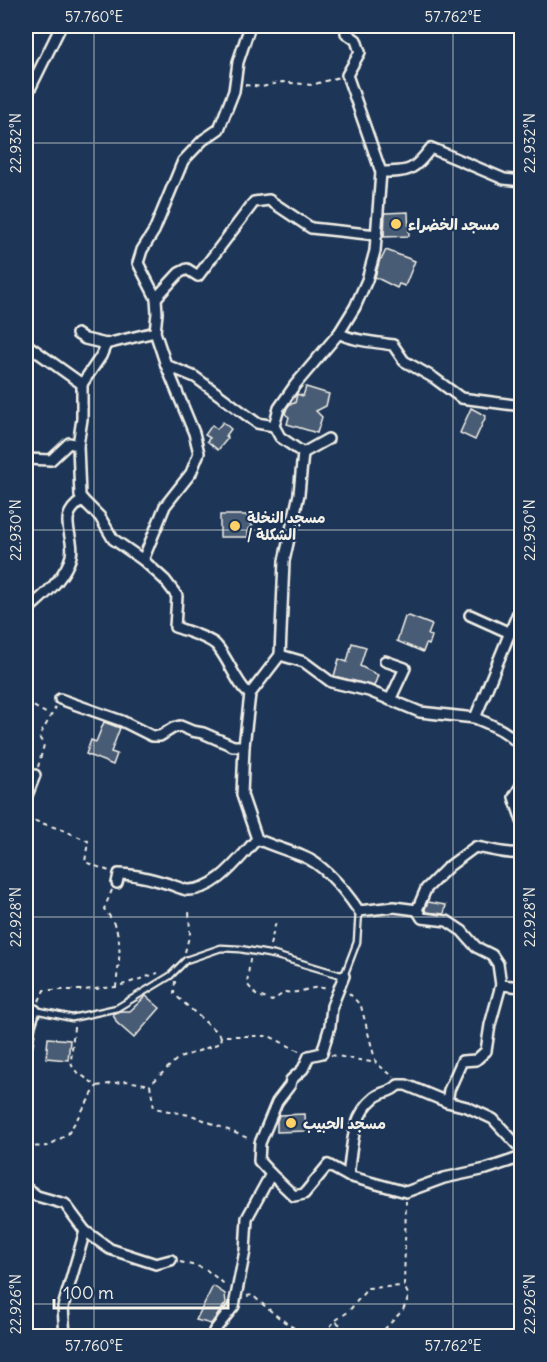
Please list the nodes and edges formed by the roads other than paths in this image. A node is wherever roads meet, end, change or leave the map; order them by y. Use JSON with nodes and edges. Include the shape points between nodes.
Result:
{"nodes":[{"id":1,"x":61,"y":26,"type":"edge"},
{"id":2,"x":250,"y":26,"type":"edge"},
{"id":3,"x":347,"y":26,"type":"edge"},
{"id":4,"x":26,"y":97,"type":"edge"},
{"id":5,"x":26,"y":107,"type":"edge"},
{"id":6,"x":26,"y":117,"type":"edge"},
{"id":7,"x":381,"y":172,"type":"junction"},
{"id":8,"x":522,"y":182,"type":"edge"},
{"id":9,"x":378,"y":235,"type":"junction"},
{"id":10,"x":156,"y":298,"type":"junction"},
{"id":11,"x":155,"y":332,"type":"junction"},
{"id":12,"x":339,"y":333,"type":"junction"},
{"id":13,"x":77,"y":334,"type":"dead end"},
{"id":14,"x":26,"y":344,"type":"edge"},
{"id":15,"x":106,"y":344,"type":"junction"},
{"id":16,"x":166,"y":365,"type":"junction"},
{"id":17,"x":82,"y":384,"type":"junction"},
{"id":18,"x":522,"y":406,"type":"edge"},
{"id":19,"x":274,"y":426,"type":"junction"},
{"id":20,"x":328,"y":439,"type":"dead end"},
{"id":21,"x":78,"y":445,"type":"junction"},
{"id":22,"x":303,"y":453,"type":"junction"},
{"id":23,"x":26,"y":459,"type":"edge"},
{"id":24,"x":83,"y":500,"type":"junction"},
{"id":25,"x":143,"y":560,"type":"junction"},
{"id":26,"x":522,"y":603,"type":"edge"},
{"id":27,"x":26,"y":610,"type":"edge"},
{"id":28,"x":470,"y":615,"type":"dead end"},
{"id":29,"x":510,"y":633,"type":"junction"},
{"id":30,"x":280,"y":655,"type":"junction"},
{"id":31,"x":385,"y":661,"type":"dead end"},
{"id":32,"x":250,"y":694,"type":"junction"},
{"id":33,"x":60,"y":699,"type":"road end"},
{"id":34,"x":390,"y":700,"type":"junction"},
{"id":35,"x":475,"y":718,"type":"junction"},
{"id":36,"x":244,"y":746,"type":"junction"},
{"id":37,"x":522,"y":749,"type":"edge"},
{"id":38,"x":35,"y":775,"type":"road end"},
{"id":39,"x":522,"y":784,"type":"edge"},
{"id":40,"x":26,"y":798,"type":"edge"},
{"id":41,"x":522,"y":821,"type":"edge"},
{"id":42,"x":257,"y":839,"type":"junction"},
{"id":43,"x":522,"y":853,"type":"edge"},
{"id":44,"x":118,"y":879,"type":"road end"},
{"id":45,"x":417,"y":910,"type":"junction"},
{"id":46,"x":359,"y":911,"type":"junction"},
{"id":47,"x":341,"y":984,"type":"junction"},
{"id":48,"x":501,"y":985,"type":"junction"},
{"id":49,"x":522,"y":987,"type":"edge"},
{"id":50,"x":30,"y":1009,"type":"edge"},
{"id":51,"x":26,"y":1049,"type":"edge"},
{"id":52,"x":447,"y":1102,"type":"junction"},
{"id":53,"x":522,"y":1150,"type":"edge"},
{"id":54,"x":522,"y":1157,"type":"edge"},
{"id":55,"x":271,"y":1174,"type":"junction"},
{"id":56,"x":348,"y":1176,"type":"junction"},
{"id":57,"x":26,"y":1188,"type":"edge"},
{"id":58,"x":86,"y":1231,"type":"junction"},
{"id":59,"x":171,"y":1260,"type":"road end"},
{"id":60,"x":65,"y":1336,"type":"edge"},
{"id":61,"x":213,"y":1336,"type":"edge"}],
"edges":[{"from":1,"to":4,"type":"street"},
{"from":2,"to":10,"type":"street","via":[[238,62],[236,83],[219,129],[183,161],[142,250],[138,263]]},
{"from":3,"to":7,"type":"street","via":[[346,33],[356,40],[360,52],[347,75]]},
{"from":5,"to":6,"type":"street"},
{"from":7,"to":8,"type":"street","via":[[406,172],[431,148],[504,179]]},
{"from":7,"to":9,"type":"street"},
{"from":9,"to":10,"type":"street","via":[[311,228],[268,200],[254,202],[198,276],[187,269],[179,273]]},
{"from":9,"to":12,"type":"street","via":[[367,280]]},
{"from":10,"to":11,"type":"street"},
{"from":11,"to":15,"type":"street"},
{"from":11,"to":16,"type":"street"},
{"from":12,"to":18,"type":"street","via":[[393,345],[404,361],[461,398]]},
{"from":12,"to":19,"type":"street","via":[[295,385],[279,408]]},
{"from":13,"to":15,"type":"street"},
{"from":14,"to":17,"type":"street"},
{"from":15,"to":17,"type":"street"},
{"from":16,"to":19,"type":"street","via":[[195,377],[257,423]]},
{"from":16,"to":25,"type":"street","via":[[199,453],[191,473],[165,506]]},
{"from":17,"to":21,"type":"street"},
{"from":19,"to":22,"type":"street","via":[[280,437]]},
{"from":20,"to":22,"type":"street"},
{"from":21,"to":23,"type":"street","via":[[69,443],[51,460]]},
{"from":21,"to":24,"type":"street"},
{"from":22,"to":30,"type":"street","via":[[299,495],[281,582]]},
{"from":24,"to":25,"type":"street","via":[[100,517],[112,539]]},
{"from":24,"to":27,"type":"street","via":[[66,518],[72,552],[69,563],[51,590]]},
{"from":25,"to":32,"type":"street","via":[[177,596],[175,627],[214,644]]},
{"from":26,"to":29,"type":"street"},
{"from":28,"to":29,"type":"street"},
{"from":29,"to":35,"type":"street"},
{"from":30,"to":32,"type":"street"},
{"from":30,"to":34,"type":"street","via":[[304,662],[332,682]]},
{"from":31,"to":34,"type":"street","via":[[405,668]]},
{"from":32,"to":36,"type":"street"},
{"from":33,"to":36,"type":"street","via":[[153,736],[180,726],[233,746]]},
{"from":34,"to":35,"type":"street","via":[[420,712]]},
{"from":35,"to":37,"type":"street","via":[[499,728]]},
{"from":36,"to":42,"type":"street","via":[[242,795]]},
{"from":38,"to":40,"type":"street"},
{"from":39,"to":41,"type":"street","via":[[514,797]]},
{"from":42,"to":44,"type":"street","via":[[210,885],[187,890],[152,879]]},
{"from":42,"to":46,"type":"street","via":[[304,856],[338,882]]},
{"from":43,"to":45,"type":"street","via":[[510,855],[475,847],[426,889]]},
{"from":45,"to":46,"type":"street","via":[[394,907]]},
{"from":45,"to":48,"type":"street","via":[[422,918],[447,921],[476,947],[492,955],[498,964]]},
{"from":46,"to":47,"type":"lane","via":[[357,942]]},
{"from":47,"to":50,"type":"lane","via":[[267,954],[220,948],[186,960],[166,979],[117,1008],[72,1018]]},
{"from":47,"to":55,"type":"street","via":[[322,1053],[309,1056],[291,1080],[260,1143],[259,1161]]},
{"from":48,"to":49,"type":"street"},
{"from":48,"to":52,"type":"street","via":[[486,1051],[476,1060],[462,1061]]},
{"from":50,"to":51,"type":"street"},
{"from":52,"to":53,"type":"street","via":[[493,1119]]},
{"from":52,"to":56,"type":"street","via":[[398,1085],[393,1092],[372,1099],[357,1121]]},
{"from":54,"to":56,"type":"street","via":[[406,1192]]},
{"from":55,"to":56,"type":"street","via":[[294,1196],[304,1194],[328,1165]]},
{"from":55,"to":61,"type":"street","via":[[247,1218],[234,1306]]},
{"from":57,"to":58,"type":"street","via":[[37,1197],[65,1204]]},
{"from":58,"to":59,"type":"street","via":[[110,1249],[156,1264]]},
{"from":58,"to":60,"type":"street","via":[[63,1307]]}]}
